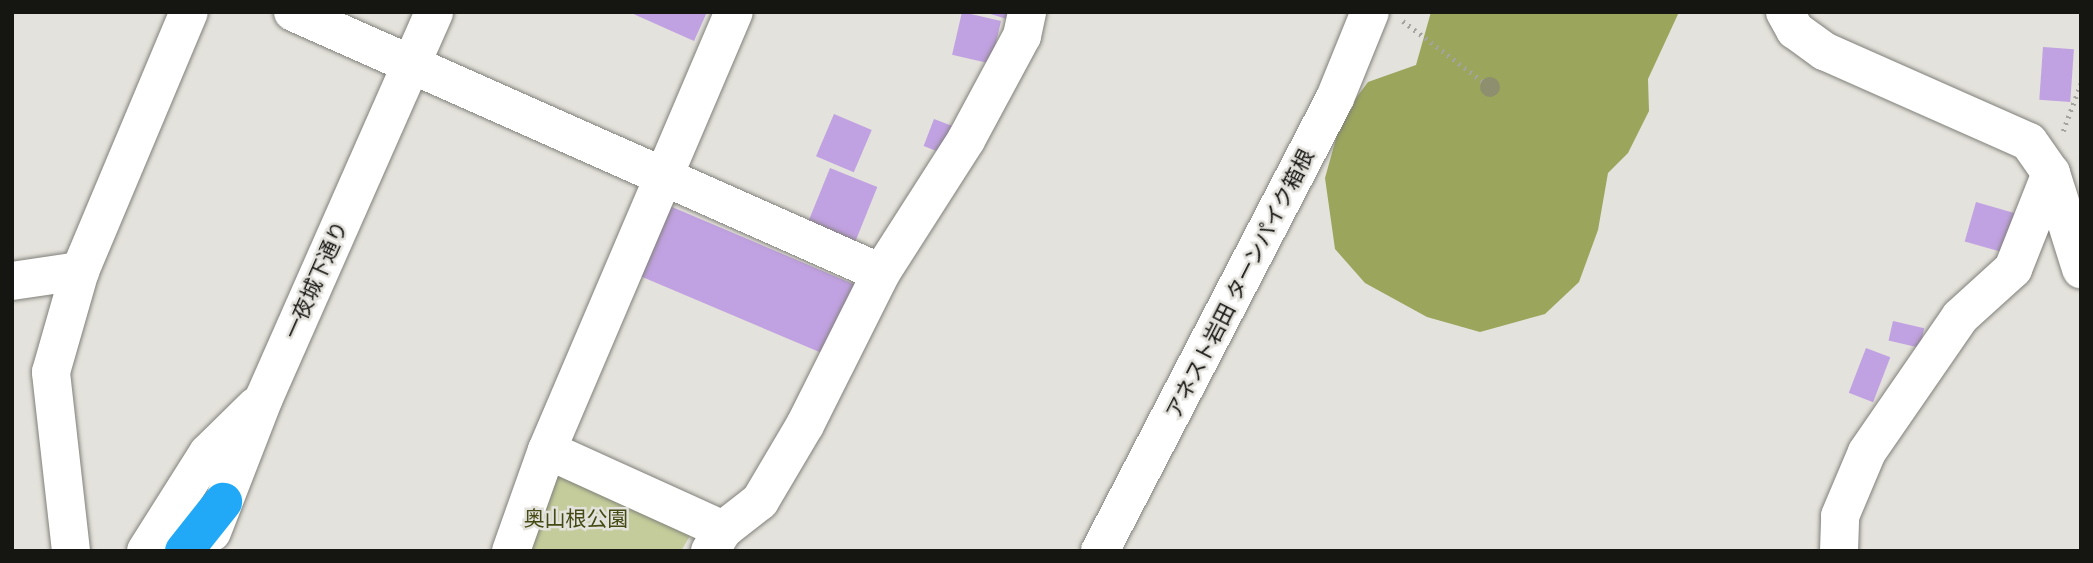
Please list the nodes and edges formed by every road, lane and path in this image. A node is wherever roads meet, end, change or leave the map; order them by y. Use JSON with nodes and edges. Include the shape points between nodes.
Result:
{"nodes":[{"id":1,"x":190,"y":12,"type":"edge"},
{"id":2,"x":293,"y":12,"type":"edge"},
{"id":3,"x":434,"y":12,"type":"edge"},
{"id":4,"x":734,"y":12,"type":"edge"},
{"id":5,"x":1027,"y":12,"type":"edge"},
{"id":6,"x":1785,"y":12,"type":"edge"},
{"id":7,"x":1383,"y":14,"type":"edge"},
{"id":8,"x":411,"y":65,"type":"junction"},
{"id":9,"x":2081,"y":83,"type":"edge"},
{"id":10,"x":1490,"y":87,"type":"dead end"},
{"id":11,"x":2048,"y":168,"type":"junction"},
{"id":12,"x":664,"y":172,"type":"junction"},
{"id":13,"x":2081,"y":269,"type":"edge"},
{"id":14,"x":80,"y":271,"type":"junction"},
{"id":15,"x":881,"y":274,"type":"junction"},
{"id":16,"x":12,"y":281,"type":"edge"},
{"id":17,"x":264,"y":398,"type":"junction"},
{"id":18,"x":547,"y":450,"type":"junction"},
{"id":19,"x":223,"y":502,"type":"junction"},
{"id":20,"x":717,"y":540,"type":"edge"},
{"id":21,"x":71,"y":551,"type":"edge"},
{"id":22,"x":146,"y":551,"type":"edge"},
{"id":23,"x":184,"y":551,"type":"edge"},
{"id":24,"x":205,"y":551,"type":"edge"},
{"id":25,"x":511,"y":551,"type":"edge"},
{"id":26,"x":1100,"y":551,"type":"edge"},
{"id":27,"x":1839,"y":551,"type":"edge"}],
"edges":[{"from":1,"to":14,"type":"street"},
{"from":2,"to":8,"type":"street"},
{"from":3,"to":8,"type":"street","name":"一夜城下通り"},
{"from":4,"to":12,"type":"street"},
{"from":5,"to":15,"type":"street","via":[[1022,36],[966,140]]},
{"from":6,"to":11,"type":"street","via":[[1796,30],[1824,51],[2012,130]]},
{"from":7,"to":10,"type":"path"},
{"from":7,"to":26,"type":"street","name":"アネスト岩田 ターンパイク箱根"},
{"from":8,"to":12,"type":"street"},
{"from":8,"to":17,"type":"street","name":"一夜城下通り"},
{"from":9,"to":11,"type":"path"},
{"from":11,"to":13,"type":"street"},
{"from":11,"to":27,"type":"street","via":[[2013,269],[1960,317],[1867,452],[1840,516]]},
{"from":12,"to":15,"type":"street"},
{"from":12,"to":18,"type":"street"},
{"from":14,"to":16,"type":"street"},
{"from":14,"to":21,"type":"street","via":[[51,372]]},
{"from":15,"to":20,"type":"street","via":[[806,425],[760,501]]},
{"from":17,"to":19,"type":"street","name":"一夜城下通り"},
{"from":17,"to":22,"type":"street","via":[[208,453]]},
{"from":18,"to":20,"type":"street"},
{"from":18,"to":25,"type":"street"},
{"from":19,"to":23,"type":"highway"},
{"from":19,"to":24,"type":"street","name":"一夜城下通り"}]}
